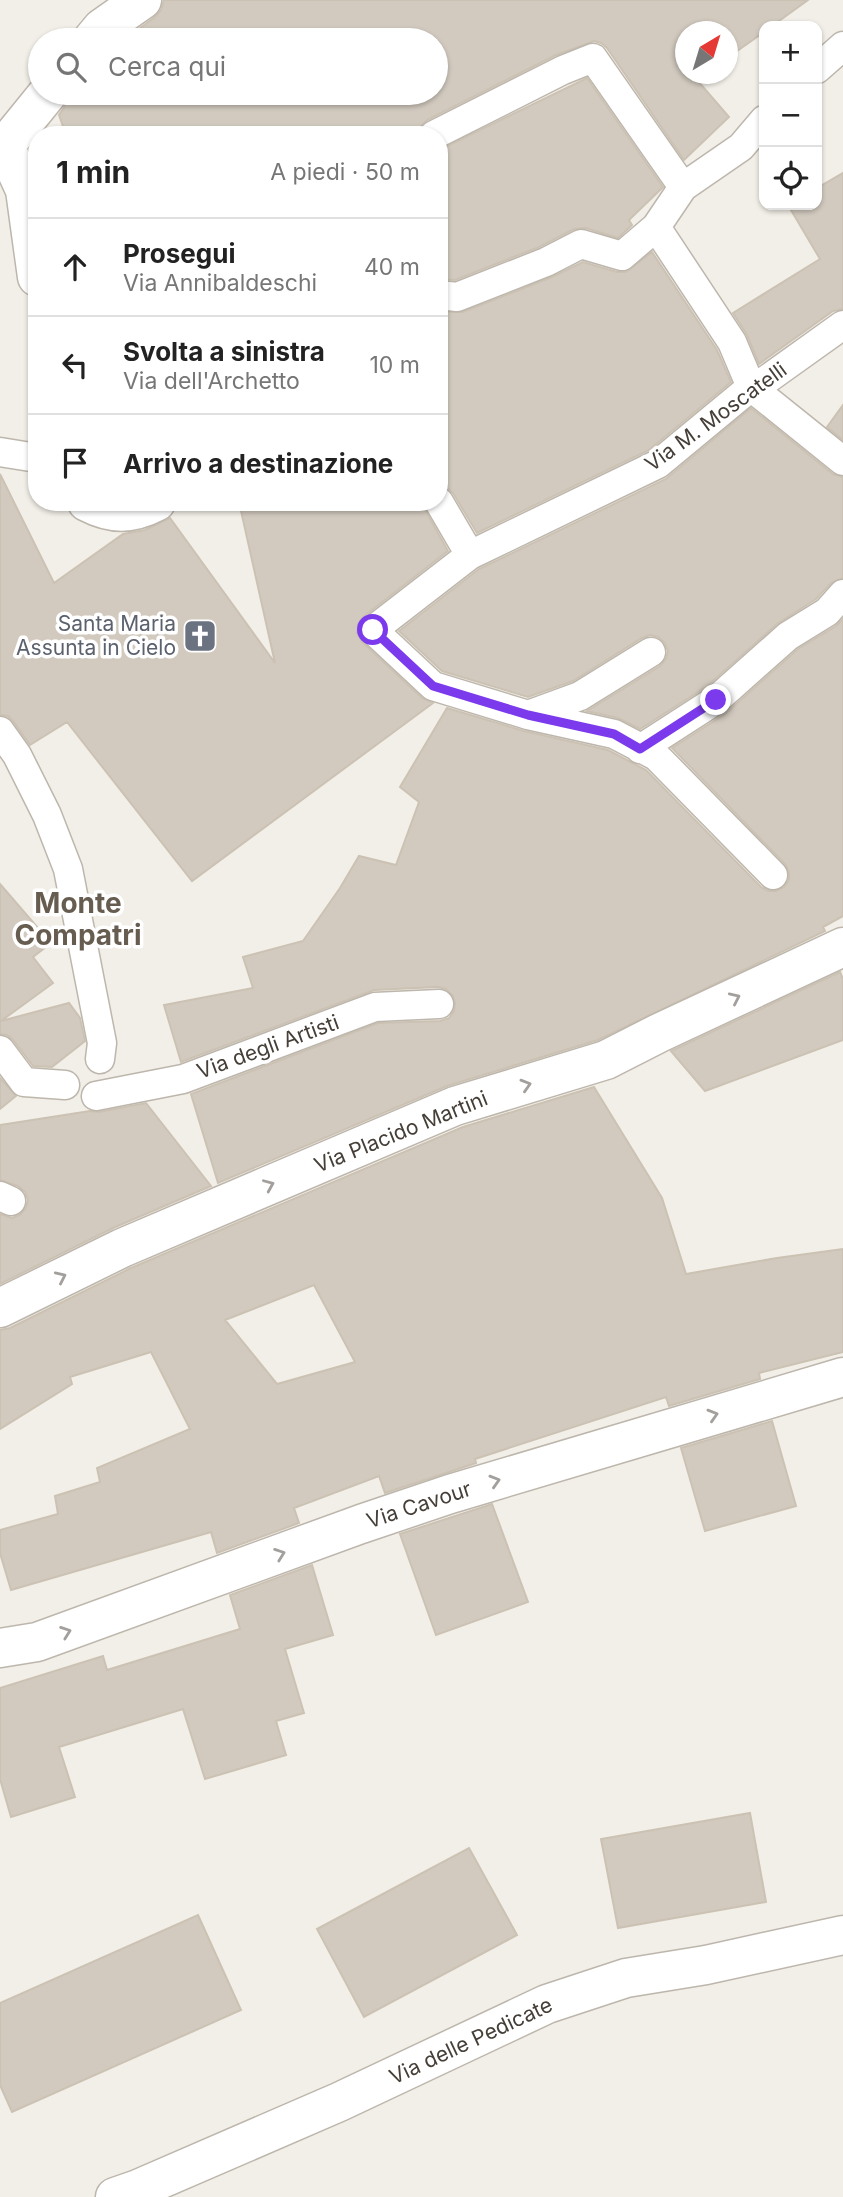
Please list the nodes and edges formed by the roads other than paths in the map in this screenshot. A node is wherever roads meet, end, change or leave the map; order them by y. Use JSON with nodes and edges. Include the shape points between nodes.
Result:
{"nodes":[{"id":1,"x":142,"y":0,"type":"edge"},
{"id":2,"x":101,"y":28,"type":"edge"},
{"id":3,"x":38,"y":105,"type":"edge"},
{"id":4,"x":759,"y":126,"type":"edge"},
{"id":5,"x":448,"y":128,"type":"edge"},
{"id":6,"x":2,"y":147,"type":"edge"},
{"id":7,"x":683,"y":187,"type":"junction"},
{"id":8,"x":28,"y":212,"type":"edge"},
{"id":9,"x":656,"y":227,"type":"junction"},
{"id":10,"x":448,"y":296,"type":"edge"},
{"id":11,"x":843,"y":326,"type":"edge"},
{"id":12,"x":751,"y":387,"type":"junction"},
{"id":13,"x":0,"y":452,"type":"edge"},
{"id":14,"x":28,"y":457,"type":"edge"},
{"id":15,"x":843,"y":461,"type":"edge"},
{"id":16,"x":444,"y":511,"type":"edge"},
{"id":17,"x":470,"y":555,"type":"junction"},
{"id":18,"x":843,"y":594,"type":"edge"},
{"id":19,"x":651,"y":652,"type":"dead end"},
{"id":20,"x":528,"y":715,"type":"junction"},
{"id":21,"x":0,"y":731,"type":"edge"},
{"id":22,"x":640,"y":749,"type":"junction"},
{"id":23,"x":773,"y":875,"type":"dead end"},
{"id":24,"x":843,"y":947,"type":"edge"},
{"id":25,"x":439,"y":1004,"type":"dead end"},
{"id":26,"x":0,"y":1050,"type":"edge"},
{"id":27,"x":100,"y":1059,"type":"dead end"},
{"id":28,"x":65,"y":1085,"type":"dead end"},
{"id":29,"x":96,"y":1096,"type":"dead end"},
{"id":30,"x":0,"y":1308,"type":"edge"},
{"id":31,"x":843,"y":1377,"type":"edge"},
{"id":32,"x":0,"y":1648,"type":"edge"},
{"id":33,"x":843,"y":1934,"type":"edge"},
{"id":34,"x":115,"y":2197,"type":"edge"}],
"edges":[{"from":1,"to":2,"type":"street"},
{"from":3,"to":6,"type":"street"},
{"from":4,"to":7,"type":"lane","via":[[741,147]]},
{"from":5,"to":7,"type":"lane","via":[[593,58]]},
{"from":6,"to":8,"type":"street","via":[[25,190]]},
{"from":7,"to":9,"type":"lane"},
{"from":9,"to":10,"type":"lane","via":[[622,256],[581,244],[457,297]]},
{"from":9,"to":12,"type":"lane","via":[[733,342]]},
{"from":11,"to":12,"type":"lane","name":"Via M. Moscatelli"},
{"from":12,"to":15,"type":"lane"},
{"from":12,"to":17,"type":"lane","name":"Via M. Moscatelli","via":[[658,464]]},
{"from":13,"to":14,"type":"lane"},
{"from":16,"to":17,"type":"lane"},
{"from":17,"to":20,"type":"lane","name":"Via M. Moscatelli","via":[[373,630],[433,686]]},
{"from":18,"to":22,"type":"lane","via":[[827,612],[788,636],[716,700]]},
{"from":19,"to":20,"type":"lane","via":[[580,696]]},
{"from":20,"to":22,"type":"lane","via":[[614,734]]},
{"from":21,"to":27,"type":"lane","via":[[47,815],[68,869],[102,1042]]},
{"from":22,"to":23,"type":"lane","via":[[656,756]]},
{"from":30,"to":24,"type":"street","name":"Via Placido Martini","one_way":true,"via":[[122,1248],[455,1106],[606,1060]]},
{"from":25,"to":29,"type":"lane","name":"Via degli Artisti","via":[[375,1007],[183,1079]]},
{"from":26,"to":28,"type":"lane","via":[[24,1082]]},
{"from":32,"to":31,"type":"street","name":"Via Cavour","one_way":true,"via":[[37,1642],[450,1494]]},
{"from":33,"to":34,"type":"street","name":"Via delle Pedicate","via":[[626,1978],[547,2004],[339,2102]]}]}
